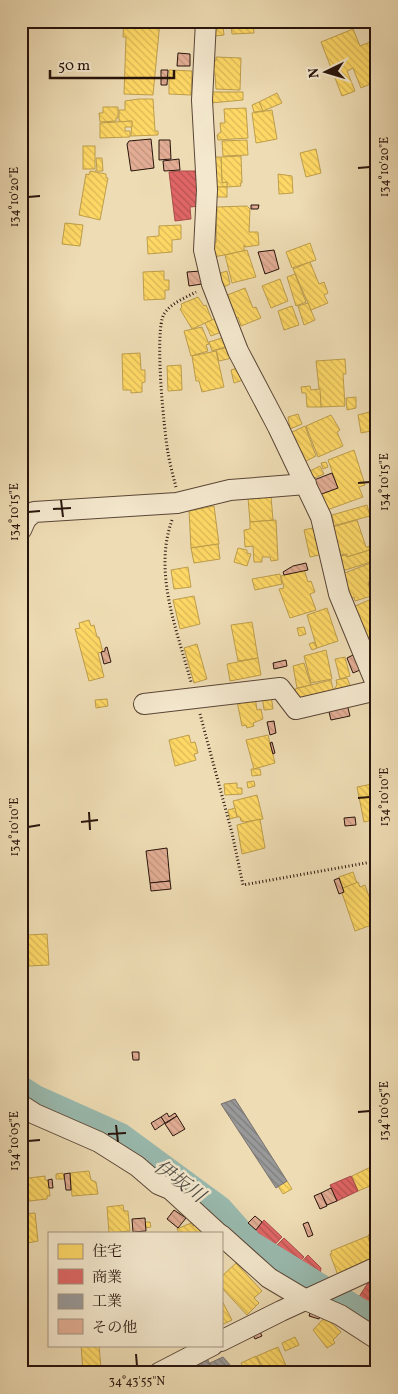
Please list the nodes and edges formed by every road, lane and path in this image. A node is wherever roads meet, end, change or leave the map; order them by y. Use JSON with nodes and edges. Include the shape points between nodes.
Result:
{"nodes":[{"id":1,"x":206,"y":21,"type":"edge"},
{"id":2,"x":212,"y":284,"type":"junction"},
{"id":3,"x":306,"y":484,"type":"junction"},
{"id":4,"x":176,"y":503,"type":"junction"},
{"id":5,"x":21,"y":530,"type":"edge"},
{"id":6,"x":377,"y":686,"type":"edge"},
{"id":7,"x":377,"y":690,"type":"edge"},
{"id":8,"x":195,"y":699,"type":"junction"},
{"id":9,"x":144,"y":704,"type":"dead end"},
{"id":10,"x":377,"y":861,"type":"edge"},
{"id":11,"x":21,"y":1105,"type":"edge"},
{"id":12,"x":217,"y":1232,"type":"edge"},
{"id":13,"x":222,"y":1236,"type":"edge"},
{"id":14,"x":377,"y":1267,"type":"edge"},
{"id":15,"x":309,"y":1298,"type":"junction"},
{"id":16,"x":377,"y":1339,"type":"edge"},
{"id":17,"x":222,"y":1341,"type":"edge"},
{"id":18,"x":211,"y":1346,"type":"edge"},
{"id":19,"x":159,"y":1373,"type":"edge"}],
"edges":[{"from":1,"to":2,"type":"street","via":[[202,100],[206,190],[204,250]]},
{"from":2,"to":3,"type":"street","via":[[238,352]]},
{"from":2,"to":4,"type":"path","via":[[176,302],[164,314],[160,329],[163,408]]},
{"from":3,"to":4,"type":"street","via":[[230,490]]},
{"from":3,"to":6,"type":"street","via":[[321,517],[339,594]]},
{"from":4,"to":5,"type":"street","via":[[34,512]]},
{"from":4,"to":8,"type":"path","via":[[165,540],[167,591]]},
{"from":7,"to":8,"type":"street","via":[[296,709],[280,688]]},
{"from":8,"to":9,"type":"street"},
{"from":8,"to":10,"type":"path","via":[[243,885]]},
{"from":11,"to":12,"type":"street","via":[[99,1142],[137,1166],[158,1184],[170,1189]]},
{"from":13,"to":15,"type":"street","via":[[269,1278]]},
{"from":14,"to":15,"type":"street"},
{"from":15,"to":16,"type":"street"},
{"from":15,"to":17,"type":"street"},
{"from":18,"to":19,"type":"street"}]}
